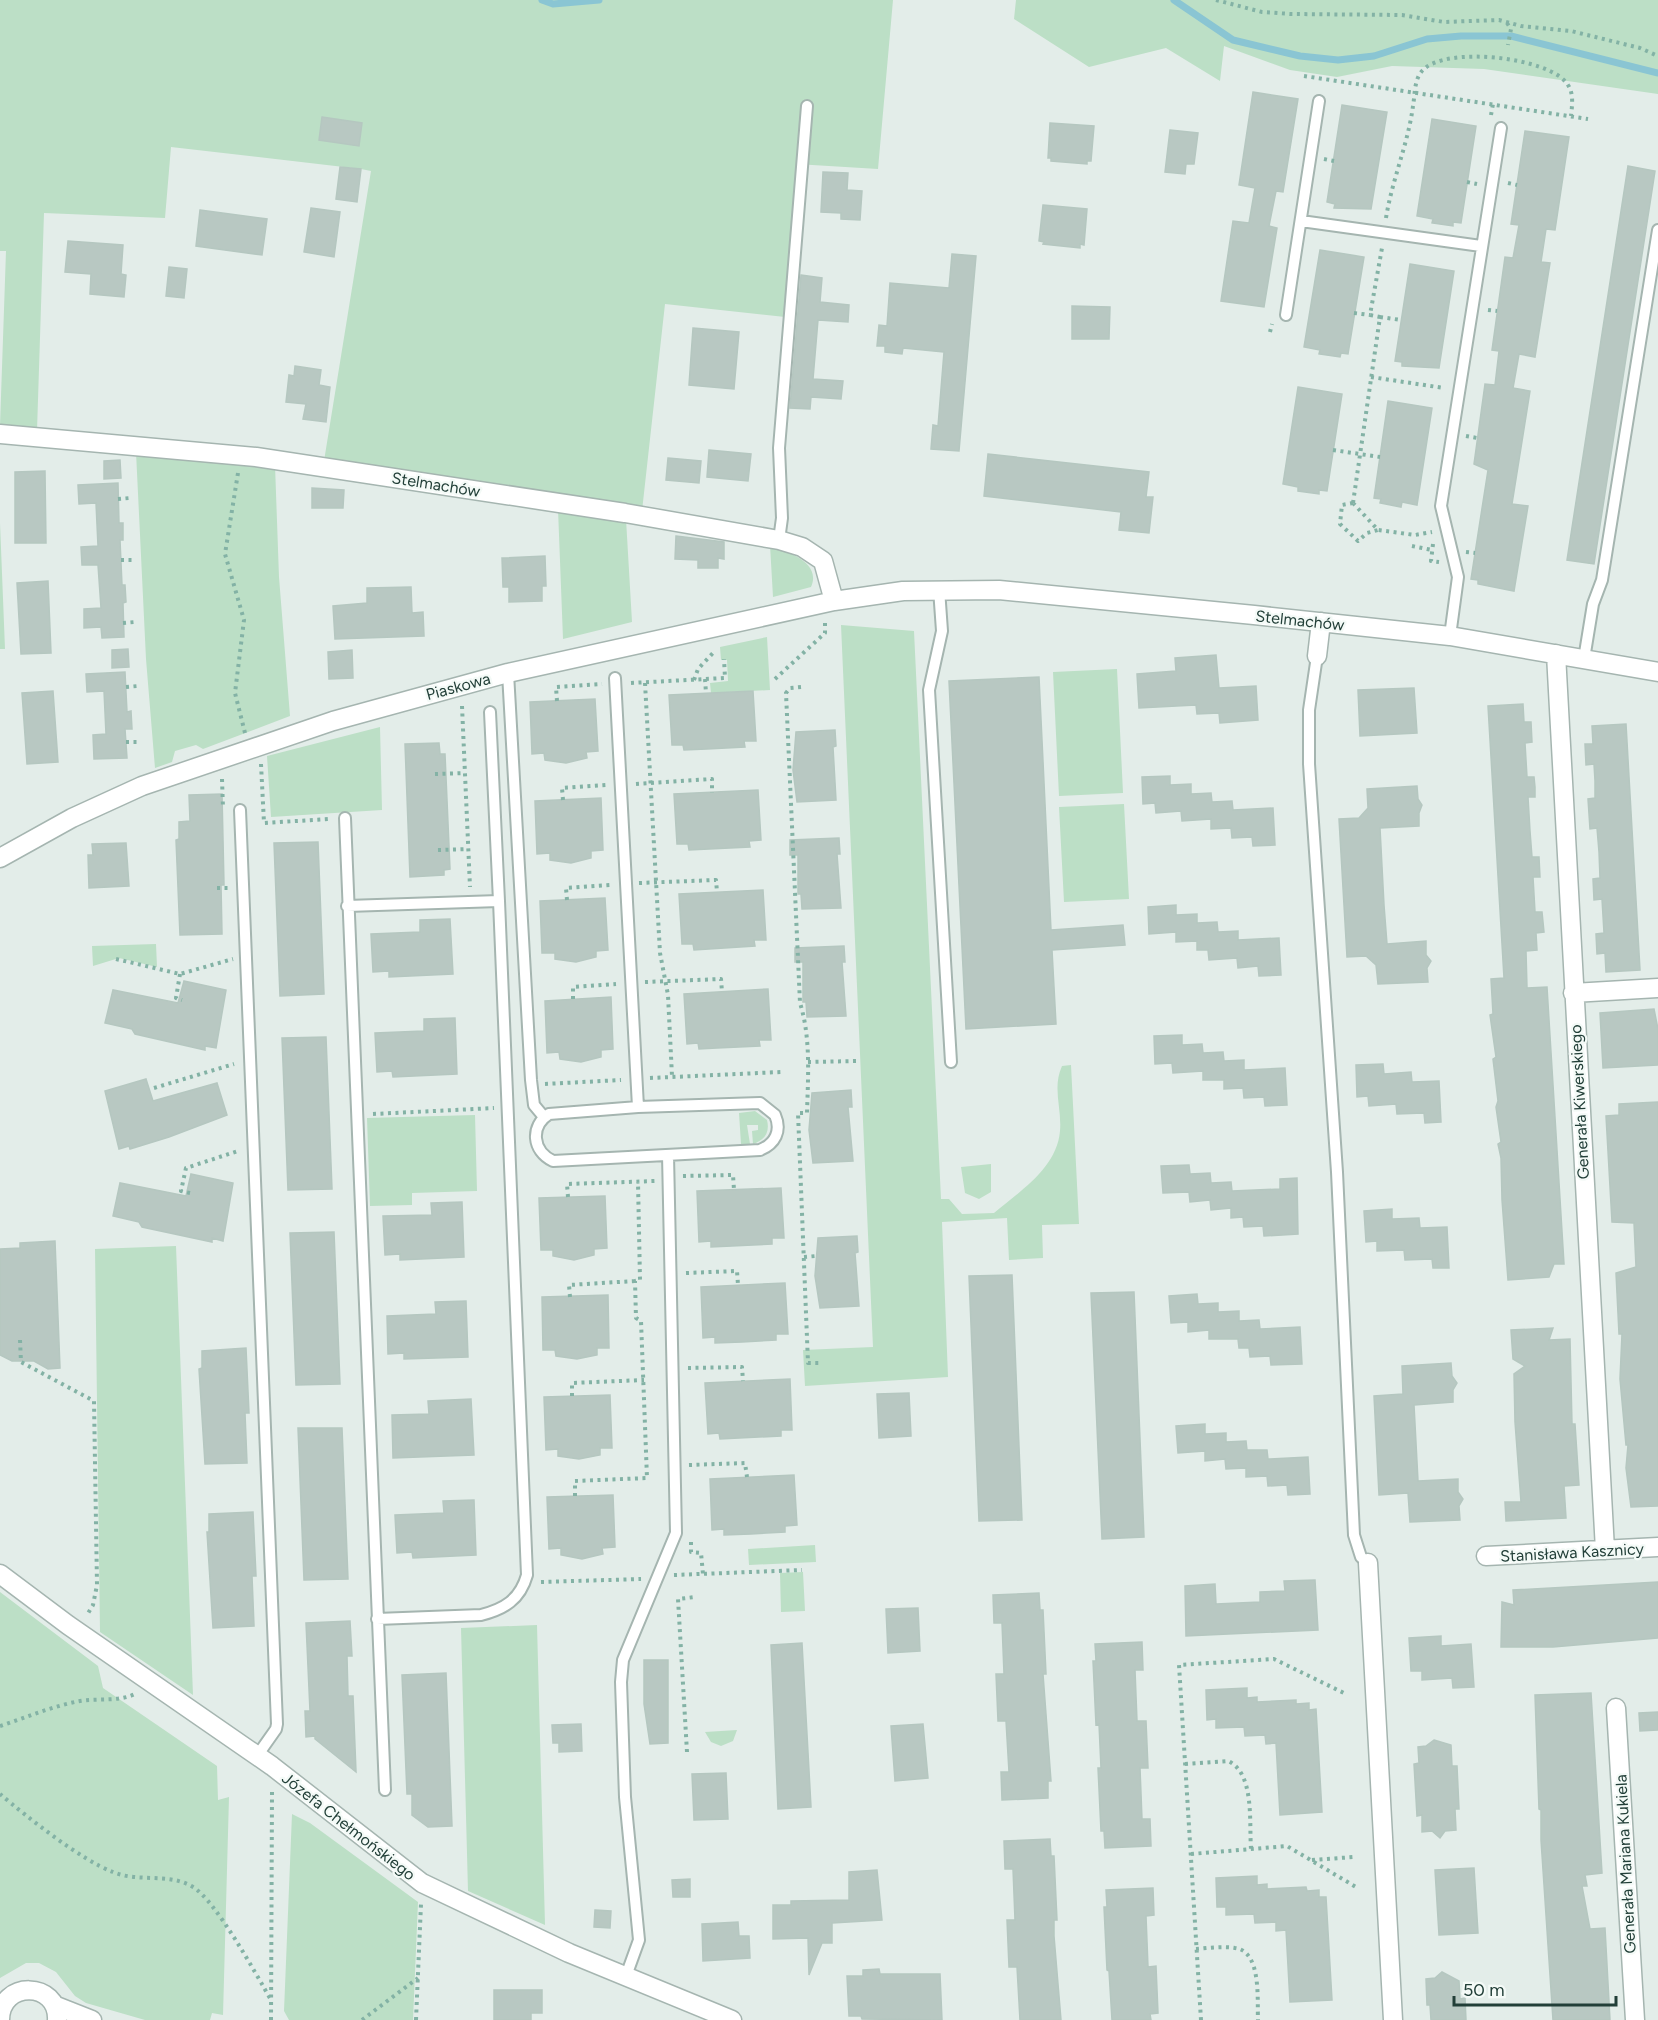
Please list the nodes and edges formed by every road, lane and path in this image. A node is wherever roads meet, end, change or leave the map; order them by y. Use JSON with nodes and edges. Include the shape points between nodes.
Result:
{"nodes":[{"id":1,"x":1216,"y":0,"type":"edge"},
{"id":2,"x":1507,"y":22,"type":"junction"},
{"id":3,"x":1508,"y":45,"type":"dead end"},
{"id":4,"x":1658,"y":56,"type":"edge"},
{"id":5,"x":1304,"y":76,"type":"dead end"},
{"id":6,"x":1313,"y":77,"type":"junction"},
{"id":7,"x":1312,"y":84,"type":"dead end"},
{"id":8,"x":1415,"y":93,"type":"junction"},
{"id":9,"x":1319,"y":101,"type":"dead end"},
{"id":10,"x":1493,"y":104,"type":"junction"},
{"id":11,"x":807,"y":106,"type":"dead end"},
{"id":12,"x":1571,"y":116,"type":"junction"},
{"id":13,"x":1491,"y":117,"type":"dead end"},
{"id":14,"x":1588,"y":118,"type":"dead end"},
{"id":15,"x":1501,"y":128,"type":"dead end"},
{"id":16,"x":1334,"y":161,"type":"dead end"},
{"id":17,"x":1322,"y":169,"type":"dead end"},
{"id":18,"x":1504,"y":182,"type":"dead end"},
{"id":19,"x":1517,"y":184,"type":"dead end"},
{"id":20,"x":1377,"y":219,"type":"dead end"},
{"id":21,"x":1300,"y":221,"type":"junction"},
{"id":22,"x":1658,"y":230,"type":"edge"},
{"id":23,"x":1481,"y":246,"type":"junction"},
{"id":24,"x":1380,"y":255,"type":"dead end"},
{"id":25,"x":1485,"y":309,"type":"dead end"},
{"id":26,"x":1497,"y":312,"type":"dead end"},
{"id":27,"x":1354,"y":313,"type":"dead end"},
{"id":28,"x":1286,"y":315,"type":"dead end"},
{"id":29,"x":1370,"y":315,"type":"junction"},
{"id":30,"x":1380,"y":317,"type":"junction"},
{"id":31,"x":1401,"y":320,"type":"dead end"},
{"id":32,"x":1371,"y":377,"type":"junction"},
{"id":33,"x":1461,"y":391,"type":"junction"},
{"id":34,"x":0,"y":434,"type":"edge"},
{"id":35,"x":1465,"y":436,"type":"dead end"},
{"id":36,"x":1477,"y":438,"type":"dead end"},
{"id":37,"x":1333,"y":450,"type":"dead end"},
{"id":38,"x":1360,"y":454,"type":"junction"},
{"id":39,"x":241,"y":455,"type":"junction"},
{"id":40,"x":1380,"y":457,"type":"dead end"},
{"id":41,"x":130,"y":498,"type":"dead end"},
{"id":42,"x":118,"y":499,"type":"dead end"},
{"id":43,"x":1353,"y":503,"type":"junction"},
{"id":44,"x":1378,"y":530,"type":"junction"},
{"id":45,"x":1433,"y":532,"type":"dead end"},
{"id":46,"x":1435,"y":538,"type":"dead end"},
{"id":47,"x":779,"y":540,"type":"junction"},
{"id":48,"x":1412,"y":546,"type":"dead end"},
{"id":49,"x":1432,"y":550,"type":"junction"},
{"id":50,"x":121,"y":560,"type":"dead end"},
{"id":51,"x":132,"y":560,"type":"dead end"},
{"id":52,"x":1440,"y":563,"type":"dead end"},
{"id":53,"x":939,"y":589,"type":"junction"},
{"id":54,"x":834,"y":601,"type":"junction"},
{"id":55,"x":824,"y":619,"type":"dead end"},
{"id":56,"x":135,"y":622,"type":"dead end"},
{"id":57,"x":1321,"y":622,"type":"junction"},
{"id":58,"x":123,"y":623,"type":"dead end"},
{"id":59,"x":1450,"y":636,"type":"junction"},
{"id":60,"x":713,"y":653,"type":"dead end"},
{"id":61,"x":1556,"y":654,"type":"junction"},
{"id":62,"x":1317,"y":656,"type":"joint"},
{"id":63,"x":1584,"y":659,"type":"junction"},
{"id":64,"x":724,"y":660,"type":"dead end"},
{"id":65,"x":1658,"y":672,"type":"edge"},
{"id":66,"x":508,"y":673,"type":"junction"},
{"id":67,"x":705,"y":679,"type":"junction"},
{"id":68,"x":694,"y":680,"type":"junction"},
{"id":69,"x":775,"y":680,"type":"dead end"},
{"id":70,"x":615,"y":681,"type":"joint"},
{"id":71,"x":645,"y":682,"type":"junction"},
{"id":72,"x":627,"y":684,"type":"dead end"},
{"id":73,"x":138,"y":686,"type":"dead end"},
{"id":74,"x":126,"y":687,"type":"dead end"},
{"id":75,"x":801,"y":687,"type":"dead end"},
{"id":76,"x":706,"y":693,"type":"dead end"},
{"id":77,"x":557,"y":700,"type":"dead end"},
{"id":78,"x":462,"y":705,"type":"dead end"},
{"id":79,"x":490,"y":712,"type":"dead end"},
{"id":80,"x":126,"y":742,"type":"dead end"},
{"id":81,"x":138,"y":742,"type":"dead end"},
{"id":82,"x":253,"y":747,"type":"junction"},
{"id":83,"x":465,"y":773,"type":"junction"},
{"id":84,"x":435,"y":774,"type":"dead end"},
{"id":85,"x":650,"y":783,"type":"junction"},
{"id":86,"x":621,"y":784,"type":"junction"},
{"id":87,"x":712,"y":793,"type":"dead end"},
{"id":88,"x":563,"y":800,"type":"dead end"},
{"id":89,"x":240,"y":810,"type":"dead end"},
{"id":90,"x":345,"y":818,"type":"joint"},
{"id":91,"x":468,"y":849,"type":"junction"},
{"id":92,"x":438,"y":850,"type":"dead end"},
{"id":93,"x":0,"y":858,"type":"edge"},
{"id":94,"x":656,"y":883,"type":"junction"},
{"id":95,"x":626,"y":884,"type":"junction"},
{"id":96,"x":717,"y":892,"type":"dead end"},
{"id":97,"x":567,"y":900,"type":"dead end"},
{"id":98,"x":500,"y":901,"type":"junction"},
{"id":99,"x":470,"y":903,"type":"junction"},
{"id":100,"x":347,"y":906,"type":"junction"},
{"id":101,"x":245,"y":958,"type":"junction"},
{"id":102,"x":116,"y":959,"type":"dead end"},
{"id":103,"x":180,"y":974,"type":"junction"},
{"id":104,"x":665,"y":982,"type":"junction"},
{"id":105,"x":1658,"y":988,"type":"edge"},
{"id":106,"x":722,"y":992,"type":"dead end"},
{"id":107,"x":1573,"y":993,"type":"junction"},
{"id":108,"x":182,"y":1000,"type":"dead end"},
{"id":109,"x":860,"y":1061,"type":"dead end"},
{"id":110,"x":250,"y":1062,"type":"junction"},
{"id":111,"x":808,"y":1062,"type":"junction"},
{"id":112,"x":951,"y":1062,"type":"dead end"},
{"id":113,"x":781,"y":1072,"type":"dead end"},
{"id":114,"x":672,"y":1076,"type":"junction"},
{"id":115,"x":637,"y":1079,"type":"junction"},
{"id":116,"x":532,"y":1084,"type":"junction"},
{"id":117,"x":154,"y":1088,"type":"dead end"},
{"id":118,"x":507,"y":1107,"type":"junction"},
{"id":119,"x":638,"y":1107,"type":"junction"},
{"id":120,"x":357,"y":1115,"type":"junction"},
{"id":121,"x":544,"y":1117,"type":"junction"},
{"id":122,"x":254,"y":1150,"type":"junction"},
{"id":123,"x":668,"y":1155,"type":"junction"},
{"id":124,"x":638,"y":1182,"type":"dead end"},
{"id":125,"x":190,"y":1193,"type":"dead end"},
{"id":126,"x":816,"y":1256,"type":"dead end"},
{"id":127,"x":804,"y":1257,"type":"junction"},
{"id":128,"x":683,"y":1273,"type":"dead end"},
{"id":129,"x":635,"y":1281,"type":"junction"},
{"id":130,"x":738,"y":1285,"type":"dead end"},
{"id":131,"x":570,"y":1297,"type":"dead end"},
{"id":132,"x":20,"y":1340,"type":"dead end"},
{"id":133,"x":819,"y":1362,"type":"dead end"},
{"id":134,"x":685,"y":1369,"type":"dead end"},
{"id":135,"x":644,"y":1380,"type":"junction"},
{"id":136,"x":743,"y":1382,"type":"dead end"},
{"id":137,"x":572,"y":1396,"type":"dead end"},
{"id":138,"x":688,"y":1465,"type":"dead end"},
{"id":139,"x":747,"y":1477,"type":"dead end"},
{"id":140,"x":575,"y":1496,"type":"dead end"},
{"id":141,"x":1658,"y":1547,"type":"edge"},
{"id":142,"x":1605,"y":1550,"type":"junction"},
{"id":143,"x":1486,"y":1556,"type":"dead end"},
{"id":144,"x":1368,"y":1563,"type":"joint"},
{"id":145,"x":802,"y":1570,"type":"dead end"},
{"id":146,"x":0,"y":1574,"type":"edge"},
{"id":147,"x":656,"y":1579,"type":"junction"},
{"id":148,"x":525,"y":1582,"type":"junction"},
{"id":149,"x":695,"y":1597,"type":"dead end"},
{"id":150,"x":377,"y":1619,"type":"junction"},
{"id":151,"x":78,"y":1632,"type":"junction"},
{"id":152,"x":154,"y":1684,"type":"junction"},
{"id":153,"x":1346,"y":1694,"type":"dead end"},
{"id":154,"x":1616,"y":1708,"type":"dead end"},
{"id":155,"x":0,"y":1726,"type":"edge"},
{"id":156,"x":687,"y":1752,"type":"dead end"},
{"id":157,"x":265,"y":1761,"type":"junction"},
{"id":158,"x":1185,"y":1764,"type":"junction"},
{"id":159,"x":386,"y":1791,"type":"dead end"},
{"id":160,"x":0,"y":1794,"type":"edge"},
{"id":161,"x":1251,"y":1849,"type":"junction"},
{"id":162,"x":1191,"y":1854,"type":"junction"},
{"id":163,"x":1354,"y":1857,"type":"dead end"},
{"id":164,"x":1311,"y":1860,"type":"junction"},
{"id":165,"x":422,"y":1882,"type":"junction"},
{"id":166,"x":1356,"y":1887,"type":"dead end"},
{"id":167,"x":1196,"y":1949,"type":"junction"},
{"id":168,"x":626,"y":1976,"type":"junction"},
{"id":169,"x":418,"y":1978,"type":"junction"},
{"id":170,"x":4,"y":1997,"type":"edge"},
{"id":171,"x":271,"y":2000,"type":"junction"},
{"id":172,"x":56,"y":2012,"type":"edge"},
{"id":173,"x":0,"y":2020,"type":"edge"},
{"id":174,"x":92,"y":2020,"type":"edge"},
{"id":175,"x":271,"y":2020,"type":"edge"},
{"id":176,"x":362,"y":2020,"type":"edge"},
{"id":177,"x":416,"y":2020,"type":"edge"},
{"id":178,"x":732,"y":2020,"type":"edge"},
{"id":179,"x":1201,"y":2020,"type":"edge"},
{"id":180,"x":1258,"y":2020,"type":"edge"},
{"id":181,"x":1394,"y":2020,"type":"edge"},
{"id":182,"x":1635,"y":2020,"type":"edge"}],
"edges":[{"from":1,"to":2,"type":"path","via":[[1262,12]]},
{"from":2,"to":3,"type":"path"},
{"from":2,"to":4,"type":"path","via":[[1571,31]]},
{"from":5,"to":6,"type":"path"},
{"from":6,"to":7,"type":"path"},
{"from":6,"to":8,"type":"path"},
{"from":8,"to":10,"type":"path"},
{"from":8,"to":12,"type":"path","via":[[1420,72],[1428,66],[1458,56],[1506,57],[1562,78],[1572,94]]},
{"from":8,"to":20,"type":"path","via":[[1386,220]]},
{"from":9,"to":21,"type":"lane"},
{"from":10,"to":12,"type":"path"},
{"from":10,"to":13,"type":"path"},
{"from":11,"to":47,"type":"lane","via":[[779,448]]},
{"from":12,"to":14,"type":"path"},
{"from":15,"to":23,"type":"lane"},
{"from":16,"to":17,"type":"path","via":[[1323,159]]},
{"from":18,"to":19,"type":"path"},
{"from":21,"to":23,"type":"lane"},
{"from":21,"to":28,"type":"lane"},
{"from":22,"to":63,"type":"lane","via":[[1602,580],[1593,604]]},
{"from":23,"to":33,"type":"lane"},
{"from":24,"to":29,"type":"path"},
{"from":25,"to":26,"type":"path"},
{"from":27,"to":29,"type":"path"},
{"from":29,"to":30,"type":"path"},
{"from":30,"to":31,"type":"path"},
{"from":30,"to":32,"type":"path"},
{"from":32,"to":33,"type":"path"},
{"from":32,"to":38,"type":"path"},
{"from":33,"to":59,"type":"lane","via":[[1441,506],[1458,578]]},
{"from":34,"to":39,"type":"street","name":"Stelmachów"},
{"from":35,"to":36,"type":"path"},
{"from":37,"to":38,"type":"path"},
{"from":38,"to":40,"type":"path"},
{"from":38,"to":43,"type":"path"},
{"from":39,"to":47,"type":"street","name":"Stelmachów"},
{"from":39,"to":82,"type":"path","via":[[225,554],[244,620],[235,693]]},
{"from":41,"to":42,"type":"path"},
{"from":43,"to":44,"type":"path"},
{"from":43,"to":44,"type":"path","via":[[1342,505],[1342,528],[1358,541]]},
{"from":44,"to":45,"type":"path","via":[[1415,536]]},
{"from":46,"to":49,"type":"path"},
{"from":47,"to":54,"type":"street","name":"Stelmachów","via":[[802,547],[823,561]]},
{"from":48,"to":49,"type":"path"},
{"from":49,"to":52,"type":"path","via":[[1431,561]]},
{"from":50,"to":51,"type":"path"},
{"from":53,"to":54,"type":"street","name":"Piaskowa"},
{"from":53,"to":57,"type":"street","name":"Stelmachów","via":[[1036,592]]},
{"from":53,"to":112,"type":"lane","via":[[942,631],[929,690]]},
{"from":54,"to":66,"type":"street","name":"Piaskowa"},
{"from":55,"to":69,"type":"path","via":[[825,633]]},
{"from":56,"to":58,"type":"path"},
{"from":57,"to":59,"type":"street","name":"Stelmachów"},
{"from":57,"to":62,"type":"street"},
{"from":59,"to":61,"type":"street","name":"Stelmachów"},
{"from":60,"to":68,"type":"path","via":[[698,669]]},
{"from":61,"to":63,"type":"street","name":"Stelmachów"},
{"from":61,"to":107,"type":"street","name":"Generała Kiwerskiego"},
{"from":62,"to":144,"type":"lane","via":[[1309,710],[1312,823],[1337,1172],[1354,1535],[1361,1557]]},
{"from":63,"to":65,"type":"street","name":"Stelmachów"},
{"from":64,"to":67,"type":"path","via":[[725,678]]},
{"from":66,"to":82,"type":"street","name":"Piaskowa"},
{"from":66,"to":116,"type":"lane"},
{"from":67,"to":68,"type":"path"},
{"from":67,"to":76,"type":"path"},
{"from":68,"to":71,"type":"path"},
{"from":70,"to":77,"type":"path","via":[[556,687]]},
{"from":70,"to":86,"type":"lane"},
{"from":71,"to":72,"type":"path"},
{"from":71,"to":85,"type":"path"},
{"from":73,"to":74,"type":"path"},
{"from":75,"to":111,"type":"path","via":[[790,688],[786,693],[800,1003]]},
{"from":78,"to":83,"type":"path"},
{"from":79,"to":98,"type":"lane"},
{"from":80,"to":81,"type":"path"},
{"from":82,"to":90,"type":"path","via":[[262,765],[264,823]]},
{"from":82,"to":93,"type":"street","name":"Piaskowa","via":[[108,801]]},
{"from":83,"to":84,"type":"path"},
{"from":83,"to":91,"type":"path"},
{"from":85,"to":86,"type":"path"},
{"from":85,"to":87,"type":"path","via":[[712,779]]},
{"from":85,"to":94,"type":"path"},
{"from":86,"to":88,"type":"path","via":[[562,788]]},
{"from":86,"to":95,"type":"lane"},
{"from":89,"to":101,"type":"lane"},
{"from":90,"to":100,"type":"lane"},
{"from":91,"to":92,"type":"path"},
{"from":91,"to":99,"type":"path"},
{"from":94,"to":95,"type":"path"},
{"from":94,"to":96,"type":"path","via":[[717,880]]},
{"from":94,"to":104,"type":"path"},
{"from":95,"to":97,"type":"path","via":[[566,888]]},
{"from":95,"to":115,"type":"lane"},
{"from":98,"to":99,"type":"lane"},
{"from":98,"to":118,"type":"lane"},
{"from":99,"to":100,"type":"lane"},
{"from":100,"to":120,"type":"lane"},
{"from":101,"to":103,"type":"path","via":[[227,959]]},
{"from":101,"to":110,"type":"lane"},
{"from":102,"to":103,"type":"path"},
{"from":103,"to":108,"type":"path","via":[[176,998]]},
{"from":104,"to":106,"type":"path","via":[[722,979]]},
{"from":104,"to":114,"type":"path"},
{"from":105,"to":107,"type":"street"},
{"from":107,"to":142,"type":"street","name":"Generała Kiwerskiego"},
{"from":109,"to":111,"type":"path"},
{"from":110,"to":117,"type":"path"},
{"from":110,"to":122,"type":"lane"},
{"from":111,"to":127,"type":"path","via":[[807,1113],[798,1113]]},
{"from":113,"to":114,"type":"path"},
{"from":114,"to":115,"type":"path"},
{"from":115,"to":116,"type":"path"},
{"from":115,"to":119,"type":"lane"},
{"from":116,"to":121,"type":"lane","via":[[534,1105]]},
{"from":118,"to":120,"type":"path"},
{"from":118,"to":148,"type":"lane"},
{"from":119,"to":121,"type":"lane","via":[[555,1112]]},
{"from":119,"to":123,"type":"lane","via":[[760,1102],[777,1120],[775,1139],[760,1150]]},
{"from":120,"to":150,"type":"lane"},
{"from":121,"to":123,"type":"lane","via":[[536,1130],[537,1145],[553,1161]]},
{"from":122,"to":125,"type":"path","via":[[186,1167],[181,1191]]},
{"from":122,"to":157,"type":"lane","via":[[277,1724]]},
{"from":123,"to":147,"type":"lane","via":[[676,1533]]},
{"from":124,"to":129,"type":"path","via":[[640,1280]]},
{"from":126,"to":127,"type":"path"},
{"from":127,"to":133,"type":"path","via":[[808,1363]]},
{"from":128,"to":130,"type":"path","via":[[737,1271]]},
{"from":129,"to":131,"type":"path","via":[[569,1285]]},
{"from":129,"to":135,"type":"path"},
{"from":132,"to":151,"type":"path","via":[[21,1362],[94,1401],[97,1585],[93,1605]]},
{"from":134,"to":136,"type":"path","via":[[742,1367]]},
{"from":135,"to":137,"type":"path","via":[[572,1383]]},
{"from":135,"to":140,"type":"path","via":[[647,1478],[575,1481]]},
{"from":138,"to":139,"type":"path","via":[[746,1463]]},
{"from":141,"to":142,"type":"street","name":"Stanisława Kasznicy"},
{"from":142,"to":143,"type":"street","name":"Stanisława Kasznicy"},
{"from":144,"to":181,"type":"street"},
{"from":145,"to":147,"type":"path"},
{"from":146,"to":151,"type":"street","name":"Józefa Chełmońskiego"},
{"from":147,"to":148,"type":"path"},
{"from":147,"to":168,"type":"lane","via":[[623,1660],[621,1682],[625,1797],[639,1940]]},
{"from":148,"to":150,"type":"lane","via":[[505,1607],[481,1615]]},
{"from":149,"to":156,"type":"path","via":[[678,1599]]},
{"from":150,"to":159,"type":"lane"},
{"from":151,"to":152,"type":"street","name":"Józefa Chełmońskiego"},
{"from":152,"to":155,"type":"path","via":[[124,1699],[82,1701]]},
{"from":152,"to":157,"type":"street","name":"Józefa Chełmońskiego"},
{"from":153,"to":158,"type":"path","via":[[1274,1659],[1179,1665]]},
{"from":154,"to":182,"type":"street","name":"Generała Mariana Kukiela"},
{"from":157,"to":165,"type":"street","name":"Józefa Chełmońskiego"},
{"from":157,"to":171,"type":"path"},
{"from":158,"to":161,"type":"path","via":[[1228,1761],[1241,1772],[1247,1790]]},
{"from":158,"to":162,"type":"path"},
{"from":160,"to":171,"type":"path","via":[[112,1872],[131,1878],[179,1880],[195,1888],[222,1921]]},
{"from":161,"to":162,"type":"path"},
{"from":161,"to":164,"type":"path","via":[[1287,1846]]},
{"from":162,"to":167,"type":"path"},
{"from":163,"to":164,"type":"path"},
{"from":164,"to":166,"type":"path"},
{"from":165,"to":168,"type":"street","name":"Józefa Chełmońskiego"},
{"from":165,"to":169,"type":"path"},
{"from":167,"to":179,"type":"path"},
{"from":167,"to":180,"type":"path","via":[[1236,1948],[1250,1958]]},
{"from":168,"to":178,"type":"street","name":"Józefa Chełmońskiego"},
{"from":169,"to":176,"type":"path"},
{"from":169,"to":177,"type":"path"},
{"from":170,"to":172,"type":"street","via":[[31,1989],[49,1997]]},
{"from":170,"to":173,"type":"street"},
{"from":171,"to":175,"type":"path"},
{"from":172,"to":174,"type":"street"}]}
